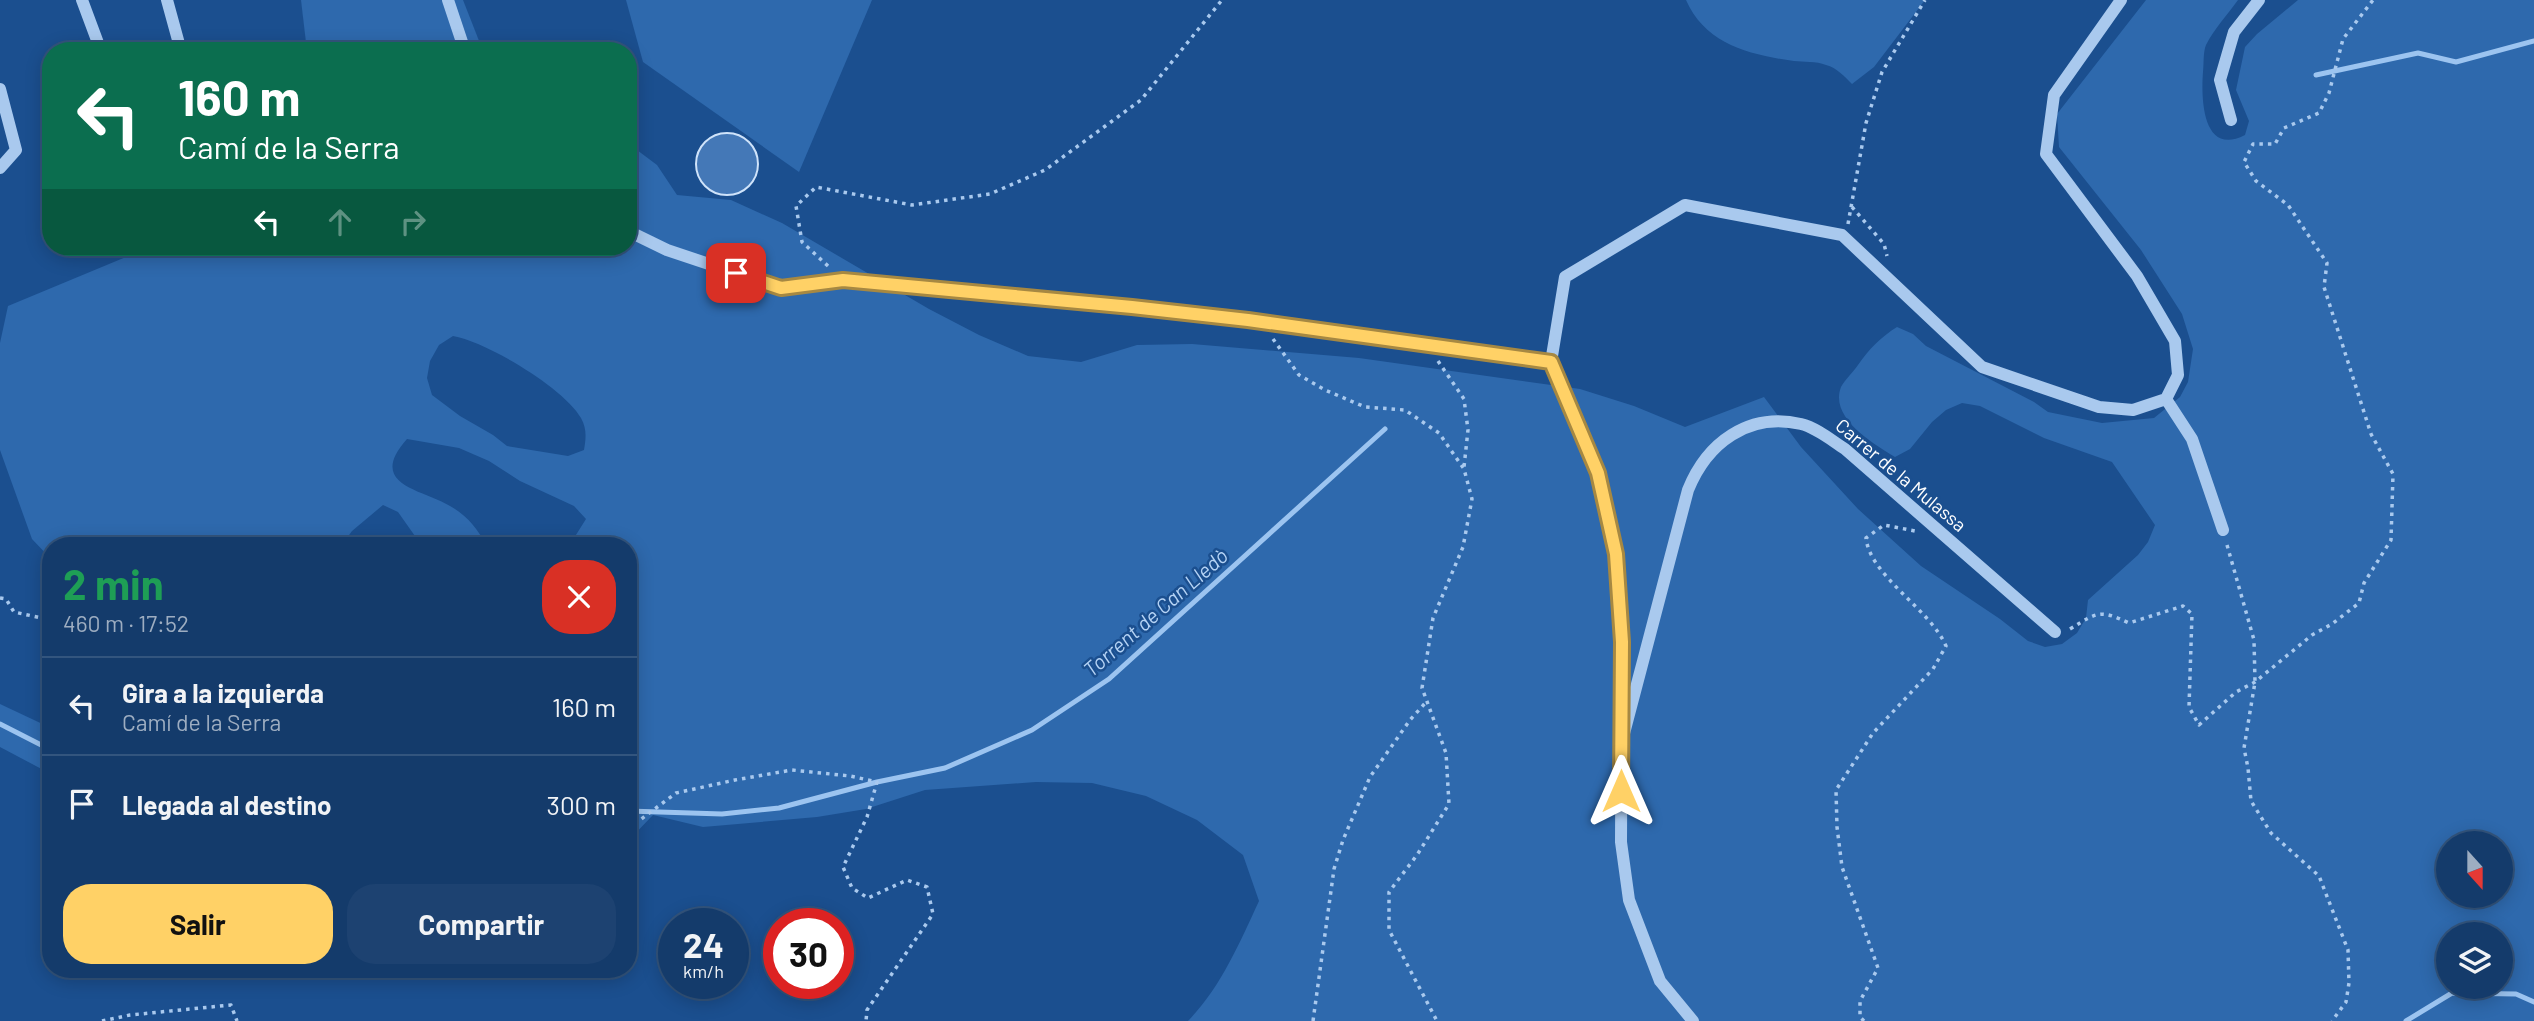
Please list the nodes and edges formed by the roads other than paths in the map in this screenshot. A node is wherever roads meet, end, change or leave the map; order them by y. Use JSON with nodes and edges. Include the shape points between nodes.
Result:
{"nodes":[{"id":1,"x":82,"y":0,"type":"edge"},
{"id":2,"x":167,"y":0,"type":"edge"},
{"id":3,"x":448,"y":0,"type":"edge"},
{"id":4,"x":2121,"y":0,"type":"edge"},
{"id":5,"x":2259,"y":0,"type":"edge"},
{"id":6,"x":98,"y":42,"type":"edge"},
{"id":7,"x":179,"y":42,"type":"edge"},
{"id":8,"x":463,"y":42,"type":"edge"},
{"id":9,"x":0,"y":89,"type":"edge"},
{"id":10,"x":2231,"y":120,"type":"dead end"},
{"id":11,"x":0,"y":168,"type":"edge"},
{"id":12,"x":637,"y":236,"type":"edge"},
{"id":13,"x":1551,"y":362,"type":"junction"},
{"id":14,"x":2166,"y":399,"type":"junction"},
{"id":15,"x":2223,"y":530,"type":"road end"},
{"id":16,"x":2055,"y":632,"type":"road end"},
{"id":17,"x":1622,"y":741,"type":"junction"},
{"id":18,"x":1693,"y":1021,"type":"edge"}],
"edges":[{"from":1,"to":6,"type":"street"},
{"from":2,"to":7,"type":"street"},
{"from":3,"to":8,"type":"street"},
{"from":4,"to":14,"type":"street","via":[[2054,94],[2046,154],[2137,275],[2175,341],[2178,375]]},
{"from":5,"to":10,"type":"street","via":[[2234,32],[2220,80]]},
{"from":9,"to":11,"type":"street","via":[[16,150]]},
{"from":12,"to":13,"type":"street","via":[[781,288],[843,280],[1248,320]]},
{"from":13,"to":14,"type":"street","via":[[1565,277],[1685,205],[1842,235],[1982,367],[2099,407],[2133,410]]},
{"from":13,"to":17,"type":"street","via":[[1598,473],[1616,554]]},
{"from":14,"to":15,"type":"street","via":[[2192,439]]},
{"from":16,"to":17,"type":"street","name":"Carrer de la Mulassa","via":[[1819,431],[1791,423],[1740,430],[1702,462],[1688,490]]},
{"from":17,"to":18,"type":"street","via":[[1621,842],[1629,900],[1660,981]]}]}
